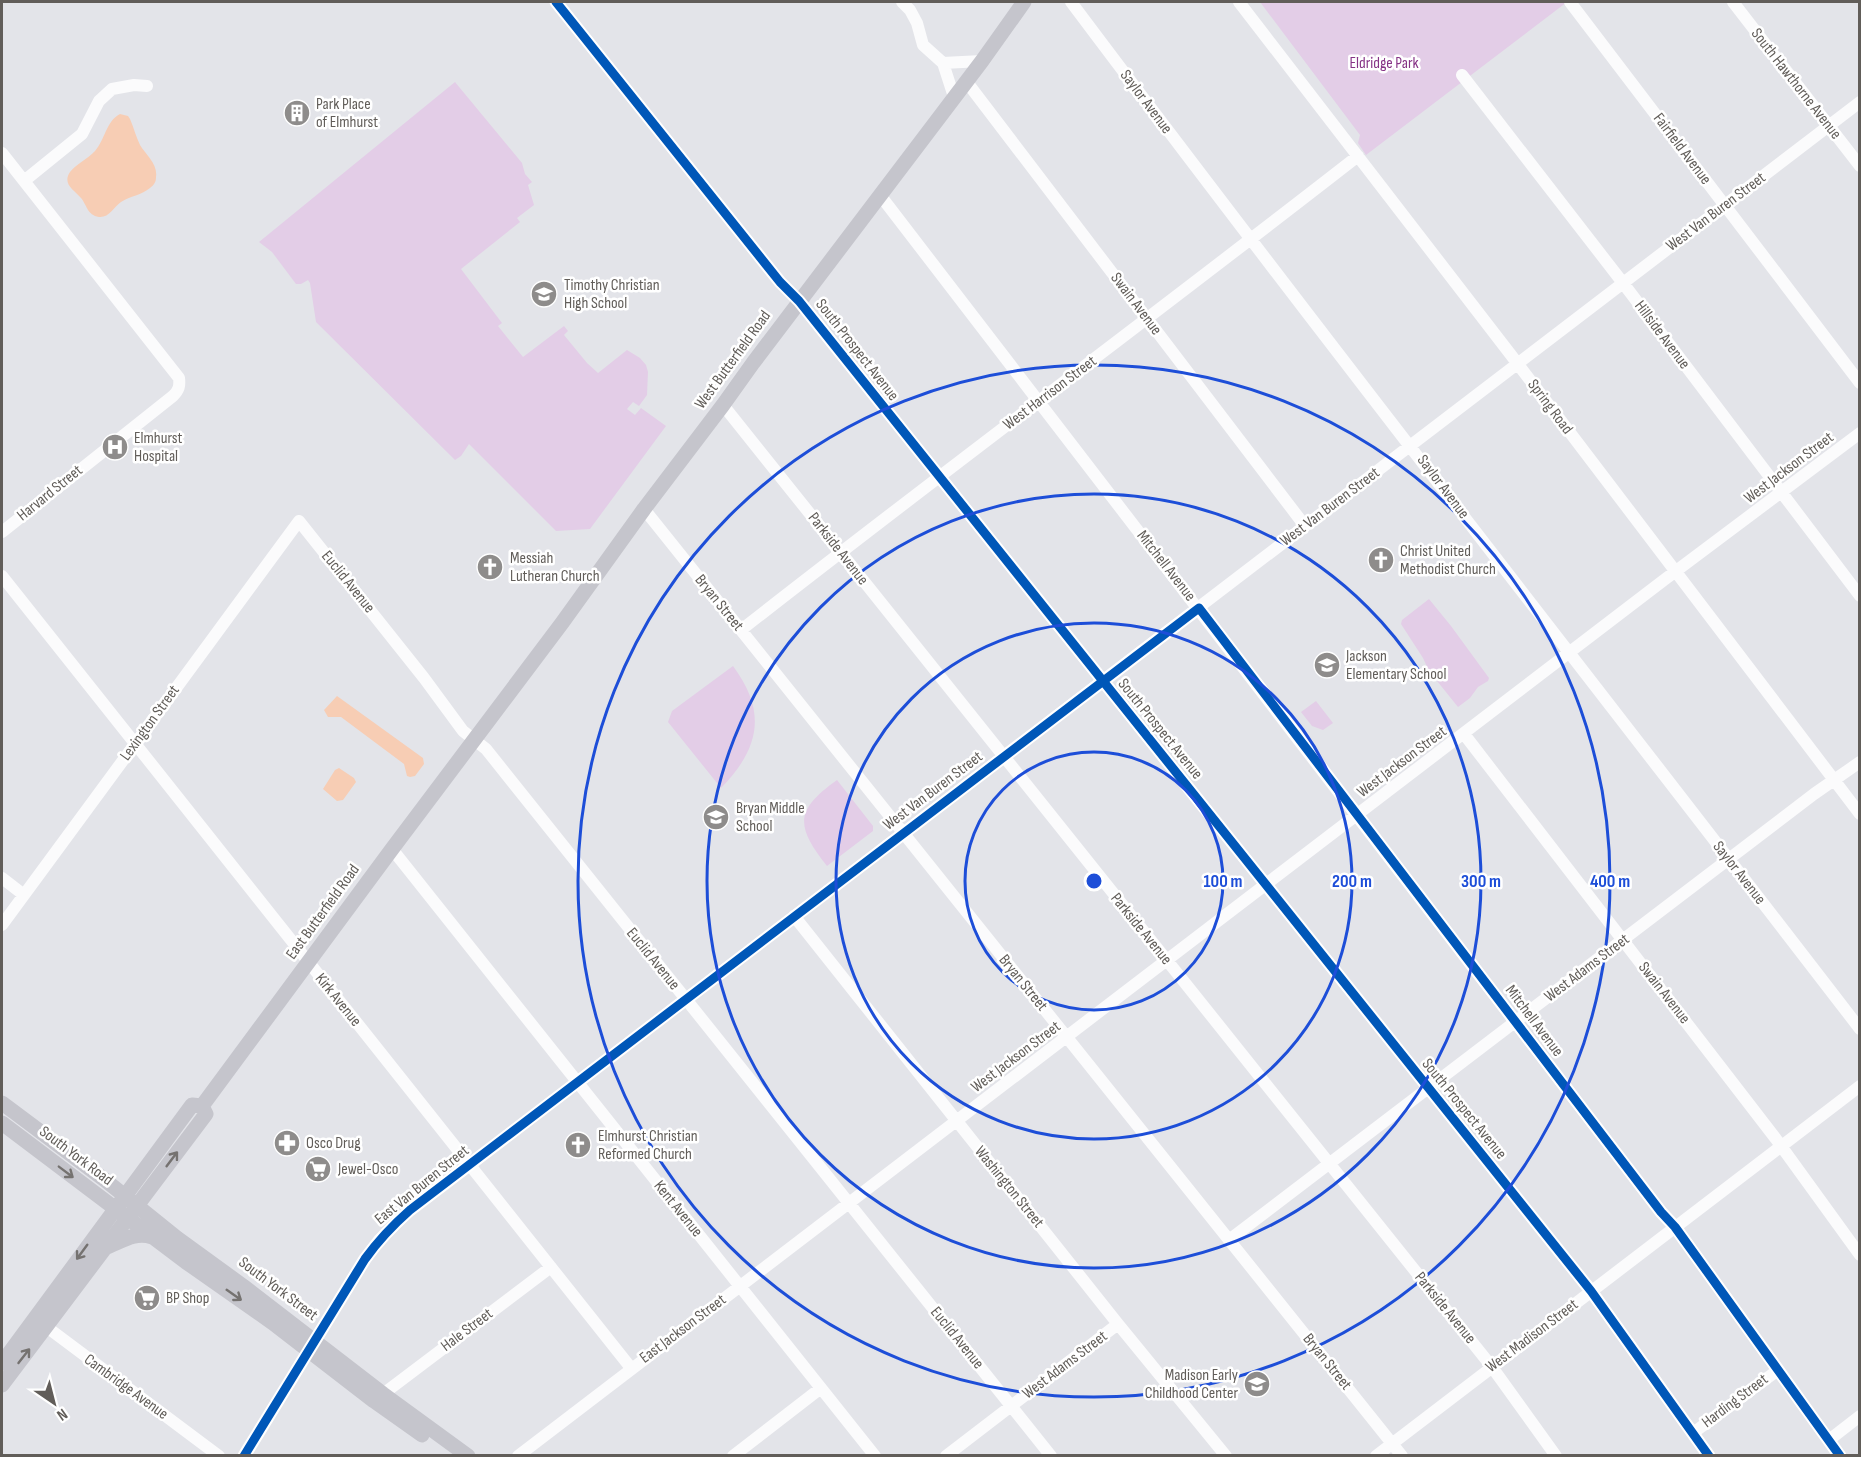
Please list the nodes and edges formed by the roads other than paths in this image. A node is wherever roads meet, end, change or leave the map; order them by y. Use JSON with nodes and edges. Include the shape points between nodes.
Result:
{"nodes":[{"id":1,"x":902,"y":2,"type":"edge"},
{"id":2,"x":1024,"y":2,"type":"edge"},
{"id":3,"x":1071,"y":2,"type":"edge"},
{"id":4,"x":1239,"y":2,"type":"edge"},
{"id":5,"x":1570,"y":2,"type":"edge"},
{"id":6,"x":1733,"y":2,"type":"edge"},
{"id":7,"x":560,"y":3,"type":"edge"},
{"id":8,"x":982,"y":61,"type":"junction"},
{"id":9,"x":943,"y":63,"type":"junction"},
{"id":10,"x":1462,"y":75,"type":"dead end"},
{"id":11,"x":966,"y":81,"type":"junction"},
{"id":12,"x":147,"y":86,"type":"dead end"},
{"id":13,"x":954,"y":97,"type":"junction"},
{"id":14,"x":1860,"y":102,"type":"edge"},
{"id":15,"x":1829,"y":126,"type":"junction"},
{"id":16,"x":2,"y":153,"type":"edge"},
{"id":17,"x":1358,"y":156,"type":"junction"},
{"id":18,"x":1860,"y":166,"type":"edge"},
{"id":19,"x":24,"y":181,"type":"junction"},
{"id":20,"x":880,"y":195,"type":"junction"},
{"id":21,"x":1726,"y":206,"type":"junction"},
{"id":22,"x":1250,"y":240,"type":"junction"},
{"id":23,"x":1623,"y":283,"type":"junction"},
{"id":24,"x":799,"y":301,"type":"junction"},
{"id":25,"x":1147,"y":318,"type":"junction"},
{"id":26,"x":1517,"y":363,"type":"junction"},
{"id":27,"x":1860,"y":383,"type":"edge"},
{"id":28,"x":1038,"y":403,"type":"junction"},
{"id":29,"x":723,"y":405,"type":"junction"},
{"id":30,"x":1860,"y":433,"type":"edge"},
{"id":31,"x":1411,"y":446,"type":"junction"},
{"id":32,"x":939,"y":477,"type":"junction"},
{"id":33,"x":1781,"y":493,"type":"junction"},
{"id":34,"x":644,"y":509,"type":"junction"},
{"id":35,"x":299,"y":521,"type":"joint"},
{"id":36,"x":1305,"y":526,"type":"junction"},
{"id":37,"x":2,"y":532,"type":"edge"},
{"id":38,"x":840,"y":552,"type":"junction"},
{"id":39,"x":1676,"y":572,"type":"junction"},
{"id":40,"x":2,"y":576,"type":"edge"},
{"id":41,"x":1860,"y":596,"type":"edge"},
{"id":42,"x":1199,"y":608,"type":"junction"},
{"id":43,"x":741,"y":630,"type":"junction"},
{"id":44,"x":1569,"y":654,"type":"junction"},
{"id":45,"x":1102,"y":681,"type":"junction"},
{"id":46,"x":1464,"y":734,"type":"junction"},
{"id":47,"x":474,"y":741,"type":"junction"},
{"id":48,"x":135,"y":744,"type":"junction"},
{"id":49,"x":1004,"y":756,"type":"junction"},
{"id":50,"x":1860,"y":762,"type":"edge"},
{"id":51,"x":1834,"y":780,"type":"junction"},
{"id":52,"x":1860,"y":814,"type":"edge"},
{"id":53,"x":1358,"y":815,"type":"junction"},
{"id":54,"x":903,"y":833,"type":"junction"},
{"id":55,"x":392,"y":849,"type":"junction"},
{"id":56,"x":1729,"y":859,"type":"junction"},
{"id":57,"x":2,"y":878,"type":"edge"},
{"id":58,"x":1266,"y":885,"type":"junction"},
{"id":59,"x":24,"y":895,"type":"junction"},
{"id":60,"x":794,"y":916,"type":"junction"},
{"id":61,"x":2,"y":925,"type":"edge"},
{"id":62,"x":1623,"y":940,"type":"junction"},
{"id":63,"x":1167,"y":960,"type":"junction"},
{"id":64,"x":308,"y":962,"type":"junction"},
{"id":65,"x":686,"y":999,"type":"junction"},
{"id":66,"x":1515,"y":1022,"type":"junction"},
{"id":67,"x":1860,"y":1029,"type":"edge"},
{"id":68,"x":1066,"y":1037,"type":"junction"},
{"id":69,"x":578,"y":1083,"type":"junction"},
{"id":70,"x":1860,"y":1086,"type":"edge"},
{"id":71,"x":1428,"y":1088,"type":"junction"},
{"id":72,"x":2,"y":1103,"type":"edge"},
{"id":73,"x":202,"y":1106,"type":"junction"},
{"id":74,"x":956,"y":1121,"type":"junction"},
{"id":75,"x":2,"y":1123,"type":"edge"},
{"id":76,"x":1781,"y":1146,"type":"junction"},
{"id":77,"x":1329,"y":1164,"type":"junction"},
{"id":78,"x":469,"y":1165,"type":"junction"},
{"id":79,"x":146,"y":1167,"type":"junction"},
{"id":80,"x":105,"y":1180,"type":"junction"},
{"id":81,"x":119,"y":1202,"type":"junction"},
{"id":82,"x":849,"y":1203,"type":"junction"},
{"id":83,"x":132,"y":1212,"type":"junction"},
{"id":84,"x":1675,"y":1227,"type":"junction"},
{"id":85,"x":153,"y":1237,"type":"junction"},
{"id":86,"x":1228,"y":1240,"type":"junction"},
{"id":87,"x":107,"y":1247,"type":"junction"},
{"id":88,"x":1860,"y":1255,"type":"edge"},
{"id":89,"x":551,"y":1267,"type":"junction"},
{"id":90,"x":739,"y":1286,"type":"junction"},
{"id":91,"x":1591,"y":1291,"type":"junction"},
{"id":92,"x":40,"y":1323,"type":"junction"},
{"id":93,"x":1118,"y":1324,"type":"junction"},
{"id":94,"x":312,"y":1345,"type":"junction"},
{"id":95,"x":2,"y":1363,"type":"edge"},
{"id":96,"x":1492,"y":1367,"type":"junction"},
{"id":97,"x":631,"y":1368,"type":"junction"},
{"id":98,"x":1778,"y":1370,"type":"junction"},
{"id":99,"x":2,"y":1385,"type":"edge"},
{"id":100,"x":821,"y":1388,"type":"junction"},
{"id":101,"x":384,"y":1394,"type":"junction"},
{"id":102,"x":1011,"y":1406,"type":"junction"},
{"id":103,"x":1860,"y":1416,"type":"edge"},
{"id":104,"x":1693,"y":1433,"type":"junction"},
{"id":105,"x":1829,"y":1440,"type":"junction"},
{"id":106,"x":1393,"y":1443,"type":"junction"},
{"id":107,"x":219,"y":1455,"type":"edge"},
{"id":108,"x":244,"y":1455,"type":"edge"},
{"id":109,"x":452,"y":1455,"type":"edge"},
{"id":110,"x":468,"y":1455,"type":"edge"},
{"id":111,"x":518,"y":1455,"type":"edge"},
{"id":112,"x":733,"y":1455,"type":"edge"},
{"id":113,"x":875,"y":1455,"type":"edge"},
{"id":114,"x":946,"y":1455,"type":"edge"},
{"id":115,"x":1051,"y":1455,"type":"edge"},
{"id":116,"x":1226,"y":1455,"type":"edge"},
{"id":117,"x":1376,"y":1455,"type":"edge"},
{"id":118,"x":1402,"y":1455,"type":"edge"},
{"id":119,"x":1556,"y":1455,"type":"edge"},
{"id":120,"x":1709,"y":1455,"type":"edge"},
{"id":121,"x":1840,"y":1455,"type":"edge"}],
"edges":[{"from":1,"to":9,"type":"street","via":[[917,23],[923,45]]},
{"from":2,"to":8,"type":"main road","name":"West Butterfield Road"},
{"from":3,"to":22,"type":"street","name":"Saylor Avenue"},
{"from":4,"to":17,"type":"street","name":"Spring Road"},
{"from":5,"to":21,"type":"street","name":"Fairfield Avenue"},
{"from":6,"to":15,"type":"street","name":"South Hawthorne Avenue"},
{"from":7,"to":24,"type":"street","name":"South Prospect Avenue"},
{"from":8,"to":9,"type":"street"},
{"from":8,"to":11,"type":"main road","name":"West Butterfield Road"},
{"from":9,"to":13,"type":"street"},
{"from":10,"to":23,"type":"street","name":"Hillside Avenue"},
{"from":11,"to":13,"type":"main road","name":"West Butterfield Road"},
{"from":11,"to":25,"type":"street","name":"Swain Avenue"},
{"from":12,"to":19,"type":"street","via":[[112,89],[99,101],[82,134]]},
{"from":13,"to":20,"type":"main road","name":"West Butterfield Road"},
{"from":14,"to":15,"type":"street","name":"West Van Buren Street"},
{"from":15,"to":18,"type":"street","name":"South Hawthorne Avenue"},
{"from":15,"to":21,"type":"street","name":"West Van Buren Street"},
{"from":16,"to":19,"type":"street"},
{"from":17,"to":22,"type":"street","name":"West Harrison Street"},
{"from":17,"to":26,"type":"street","name":"Spring Road"},
{"from":19,"to":37,"type":"street","name":"Harvard Street","via":[[180,384],[174,396]]},
{"from":20,"to":24,"type":"main road","name":"West Butterfield Road"},
{"from":20,"to":28,"type":"street","name":"Mitchell Avenue"},
{"from":21,"to":23,"type":"street","name":"West Van Buren Street"},
{"from":21,"to":27,"type":"street","name":"Fairfield Avenue"},
{"from":22,"to":25,"type":"street","name":"West Harrison Street"},
{"from":22,"to":31,"type":"street","name":"Saylor Avenue"},
{"from":23,"to":26,"type":"street","name":"West Van Buren Street"},
{"from":23,"to":33,"type":"street","name":"Hillside Avenue"},
{"from":24,"to":29,"type":"main road","name":"West Butterfield Road"},
{"from":24,"to":32,"type":"street","name":"South Prospect Avenue"},
{"from":25,"to":28,"type":"street","name":"West Harrison Street"},
{"from":25,"to":36,"type":"street","name":"Swain Avenue"},
{"from":26,"to":31,"type":"street","name":"West Van Buren Street"},
{"from":26,"to":39,"type":"street","name":"Spring Road"},
{"from":28,"to":32,"type":"street","name":"West Harrison Street"},
{"from":28,"to":42,"type":"street","name":"Mitchell Avenue"},
{"from":29,"to":34,"type":"main road","name":"West Butterfield Road"},
{"from":29,"to":38,"type":"street","name":"Parkside Avenue"},
{"from":30,"to":33,"type":"street","name":"West Jackson Street"},
{"from":31,"to":36,"type":"street","name":"West Van Buren Street"},
{"from":31,"to":44,"type":"street","name":"Saylor Avenue"},
{"from":32,"to":38,"type":"street","name":"West Harrison Street"},
{"from":32,"to":45,"type":"street","name":"South Prospect Avenue"},
{"from":33,"to":39,"type":"street","name":"West Jackson Street"},
{"from":33,"to":41,"type":"street","name":"Hillside Avenue"},
{"from":34,"to":43,"type":"street","name":"Bryan Street"},
{"from":34,"to":47,"type":"main road","name":"West Butterfield Road"},
{"from":35,"to":47,"type":"street","name":"Euclid Avenue"},
{"from":35,"to":48,"type":"street","name":"Lexington Street"},
{"from":36,"to":42,"type":"street","name":"West Van Buren Street"},
{"from":38,"to":43,"type":"street","name":"West Harrison Street"},
{"from":38,"to":49,"type":"street","name":"Parkside Avenue"},
{"from":39,"to":44,"type":"street","name":"West Jackson Street"},
{"from":39,"to":51,"type":"street","name":"Spring Road"},
{"from":40,"to":48,"type":"street","name":"Kirk Avenue"},
{"from":42,"to":45,"type":"street","name":"West Van Buren Street"},
{"from":42,"to":53,"type":"street","name":"Mitchell Avenue"},
{"from":43,"to":54,"type":"street","name":"Bryan Street"},
{"from":44,"to":46,"type":"street","name":"West Jackson Street"},
{"from":44,"to":56,"type":"street","name":"Saylor Avenue"},
{"from":45,"to":49,"type":"street","name":"West Van Buren Street"},
{"from":45,"to":58,"type":"street","name":"South Prospect Avenue"},
{"from":46,"to":53,"type":"street","name":"West Jackson Street"},
{"from":46,"to":62,"type":"street","name":"Swain Avenue"},
{"from":47,"to":55,"type":"main road","name":"East Butterfield Road"},
{"from":47,"to":65,"type":"street","name":"Euclid Avenue","via":[[486,749]]},
{"from":48,"to":59,"type":"street","name":"Lexington Street"},
{"from":48,"to":64,"type":"street","name":"Kirk Avenue"},
{"from":49,"to":54,"type":"street","name":"West Van Buren Street"},
{"from":49,"to":63,"type":"street","name":"Parkside Avenue"},
{"from":50,"to":51,"type":"street","name":"West Adams Street"},
{"from":51,"to":52,"type":"street","name":"Spring Road"},
{"from":51,"to":56,"type":"street","name":"West Adams Street"},
{"from":53,"to":58,"type":"street","name":"West Jackson Street"},
{"from":53,"to":66,"type":"street","name":"Mitchell Avenue"},
{"from":54,"to":60,"type":"street","name":"West Van Buren Street"},
{"from":54,"to":68,"type":"street","name":"Bryan Street"},
{"from":55,"to":64,"type":"main road","name":"East Butterfield Road"},
{"from":55,"to":69,"type":"street","name":"Kent Avenue"},
{"from":56,"to":62,"type":"street","name":"West Adams Street"},
{"from":56,"to":67,"type":"street","name":"Saylor Avenue"},
{"from":57,"to":59,"type":"street"},
{"from":58,"to":63,"type":"street","name":"West Jackson Street"},
{"from":58,"to":71,"type":"street","name":"South Prospect Avenue"},
{"from":59,"to":61,"type":"street","name":"Lexington Street"},
{"from":60,"to":65,"type":"street","name":"West Van Buren Street"},
{"from":60,"to":74,"type":"street","name":"Washington Street"},
{"from":62,"to":66,"type":"street","name":"West Adams Street"},
{"from":62,"to":76,"type":"street","name":"Swain Avenue"},
{"from":63,"to":68,"type":"street","name":"West Jackson Street"},
{"from":63,"to":77,"type":"street","name":"Parkside Avenue"},
{"from":64,"to":73,"type":"main road","name":"East Butterfield Road"},
{"from":64,"to":78,"type":"street","name":"Kirk Avenue"},
{"from":65,"to":69,"type":"street","name":"East Van Buren Street"},
{"from":65,"to":82,"type":"street","name":"Euclid Avenue"},
{"from":66,"to":71,"type":"street","name":"West Adams Street"},
{"from":66,"to":84,"type":"street","name":"Mitchell Avenue"},
{"from":68,"to":74,"type":"street","name":"West Jackson Street"},
{"from":68,"to":86,"type":"street","name":"Bryan Street"},
{"from":69,"to":78,"type":"street","name":"East Van Buren Street"},
{"from":69,"to":90,"type":"street","name":"Kent Avenue"},
{"from":70,"to":76,"type":"street","name":"West Madison Street"},
{"from":71,"to":77,"type":"street","name":"West Adams Street"},
{"from":71,"to":91,"type":"street","name":"South Prospect Avenue"},
{"from":72,"to":80,"type":"main road","name":"South York Road"},
{"from":73,"to":79,"type":"main road","name":"East Butterfield Road","via":[[192,1105]]},
{"from":83,"to":73,"type":"main road","name":"East Butterfield Road","one_way":true,"via":[[206,1114]]},
{"from":74,"to":82,"type":"street","name":"West Jackson Street"},
{"from":74,"to":93,"type":"street","name":"Washington Street"},
{"from":75,"to":81,"type":"main road","name":"South York Road","one_way":true},
{"from":76,"to":84,"type":"street","name":"West Madison Street"},
{"from":76,"to":88,"type":"street","name":"Swain Avenue"},
{"from":77,"to":86,"type":"street","name":"West Adams Street"},
{"from":77,"to":96,"type":"street","name":"Parkside Avenue"},
{"from":78,"to":89,"type":"street","name":"Kirk Avenue"},
{"from":78,"to":94,"type":"street","name":"East Van Buren Street","via":[[379,1239]]},
{"from":79,"to":80,"type":"main road"},
{"from":79,"to":81,"type":"main road","name":"East Butterfield Road"},
{"from":80,"to":81,"type":"main road","name":"South York Road"},
{"from":81,"to":83,"type":"main road","name":"South York Street"},
{"from":81,"to":92,"type":"main road","name":"East Butterfield Road","one_way":true},
{"from":82,"to":90,"type":"street","name":"East Jackson Street"},
{"from":82,"to":102,"type":"street","name":"Euclid Avenue"},
{"from":83,"to":85,"type":"main road","name":"South York Street"},
{"from":83,"to":87,"type":"main road","name":"East Butterfield Road"},
{"from":83,"to":94,"type":"main road","name":"South York Street","via":[[177,1238]]},
{"from":84,"to":91,"type":"street","name":"West Madison Street"},
{"from":84,"to":98,"type":"street","name":"Mitchell Avenue"},
{"from":85,"to":87,"type":"main road","via":[[133,1236]]},
{"from":85,"to":94,"type":"main road","name":"South York Street","one_way":true},
{"from":86,"to":106,"type":"street","name":"Bryan Street"},
{"from":87,"to":92,"type":"main road","name":"East Butterfield Road"},
{"from":89,"to":97,"type":"street","name":"Kirk Avenue"},
{"from":89,"to":101,"type":"street","name":"Hale Street"},
{"from":90,"to":97,"type":"street","name":"East Jackson Street"},
{"from":90,"to":100,"type":"street","name":"Kent Avenue"},
{"from":91,"to":96,"type":"street","name":"West Madison Street"},
{"from":91,"to":104,"type":"street","name":"South Prospect Avenue"},
{"from":92,"to":95,"type":"main road","name":"East Butterfield Road"},
{"from":99,"to":92,"type":"main road","name":"East Butterfield Road","one_way":true},
{"from":92,"to":107,"type":"street","name":"Cambridge Avenue"},
{"from":93,"to":102,"type":"street","name":"West Adams Street"},
{"from":93,"to":116,"type":"street","name":"Washington Street"},
{"from":94,"to":101,"type":"main road","name":"South York Street"},
{"from":94,"to":108,"type":"street","name":"East Van Buren Street"},
{"from":94,"to":109,"type":"main road","name":"South York Street","via":[[374,1401]]},
{"from":96,"to":106,"type":"street","name":"West Madison Street"},
{"from":96,"to":119,"type":"street","name":"Parkside Avenue"},
{"from":97,"to":111,"type":"street","name":"East Jackson Street"},
{"from":98,"to":104,"type":"street","name":"Harding Street"},
{"from":98,"to":105,"type":"street","name":"Mitchell Avenue"},
{"from":100,"to":112,"type":"street"},
{"from":100,"to":113,"type":"street","name":"Kent Avenue"},
{"from":101,"to":110,"type":"main road","name":"South York Street"},
{"from":102,"to":114,"type":"street","name":"West Adams Street"},
{"from":102,"to":115,"type":"street","name":"Euclid Avenue"},
{"from":103,"to":105,"type":"street"},
{"from":104,"to":120,"type":"street","name":"South Prospect Avenue"},
{"from":105,"to":121,"type":"street","name":"Mitchell Avenue"},
{"from":106,"to":117,"type":"street","name":"West Madison Street"},
{"from":106,"to":118,"type":"street","name":"Bryan Street"}]}
